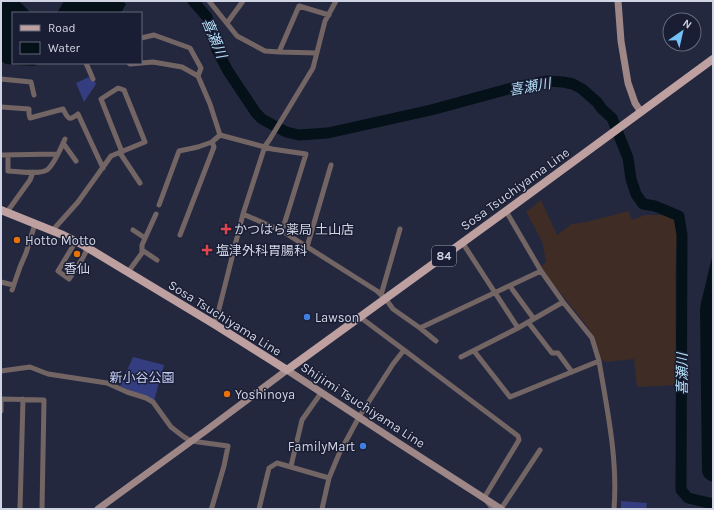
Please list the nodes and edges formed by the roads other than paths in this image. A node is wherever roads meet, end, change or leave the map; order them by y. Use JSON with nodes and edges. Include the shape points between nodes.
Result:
{"nodes":[{"id":1,"x":209,"y":1,"type":"edge"},
{"id":2,"x":243,"y":1,"type":"edge"},
{"id":3,"x":336,"y":1,"type":"edge"},
{"id":4,"x":618,"y":1,"type":"edge"},
{"id":5,"x":329,"y":15,"type":"junction"},
{"id":6,"x":227,"y":23,"type":"junction"},
{"id":7,"x":142,"y":38,"type":"edge"},
{"id":8,"x":279,"y":52,"type":"junction"},
{"id":9,"x":317,"y":53,"type":"junction"},
{"id":10,"x":713,"y":59,"type":"edge"},
{"id":11,"x":142,"y":63,"type":"edge"},
{"id":12,"x":86,"y":64,"type":"edge"},
{"id":13,"x":198,"y":76,"type":"junction"},
{"id":14,"x":1,"y":79,"type":"edge"},
{"id":15,"x":93,"y":79,"type":"dead end"},
{"id":16,"x":34,"y":95,"type":"dead end"},
{"id":17,"x":1,"y":107,"type":"edge"},
{"id":18,"x":641,"y":112,"type":"junction"},
{"id":19,"x":220,"y":135,"type":"junction"},
{"id":20,"x":212,"y":142,"type":"junction"},
{"id":21,"x":265,"y":146,"type":"junction"},
{"id":22,"x":121,"y":152,"type":"junction"},
{"id":23,"x":57,"y":154,"type":"junction"},
{"id":24,"x":8,"y":155,"type":"junction"},
{"id":25,"x":1,"y":156,"type":"edge"},
{"id":26,"x":76,"y":161,"type":"dead end"},
{"id":27,"x":331,"y":166,"type":"dead end"},
{"id":28,"x":103,"y":168,"type":"junction"},
{"id":29,"x":33,"y":172,"type":"junction"},
{"id":30,"x":140,"y":183,"type":"dead end"},
{"id":31,"x":160,"y":205,"type":"dead end"},
{"id":32,"x":4,"y":211,"type":"edge"},
{"id":33,"x":506,"y":211,"type":"junction"},
{"id":34,"x":156,"y":214,"type":"dead end"},
{"id":35,"x":243,"y":214,"type":"junction"},
{"id":36,"x":35,"y":224,"type":"junction"},
{"id":37,"x":400,"y":229,"type":"dead end"},
{"id":38,"x":132,"y":230,"type":"dead end"},
{"id":39,"x":52,"y":231,"type":"junction"},
{"id":40,"x":282,"y":231,"type":"junction"},
{"id":41,"x":180,"y":235,"type":"dead end"},
{"id":42,"x":145,"y":238,"type":"junction"},
{"id":43,"x":76,"y":241,"type":"junction"},
{"id":44,"x":462,"y":242,"type":"junction"},
{"id":45,"x":140,"y":246,"type":"junction"},
{"id":46,"x":307,"y":247,"type":"junction"},
{"id":47,"x":88,"y":248,"type":"junction"},
{"id":48,"x":157,"y":260,"type":"dead end"},
{"id":49,"x":541,"y":271,"type":"junction"},
{"id":50,"x":128,"y":272,"type":"junction"},
{"id":51,"x":1,"y":282,"type":"edge"},
{"id":52,"x":512,"y":288,"type":"dead end"},
{"id":53,"x":495,"y":293,"type":"junction"},
{"id":54,"x":383,"y":296,"type":"junction"},
{"id":55,"x":563,"y":302,"type":"junction"},
{"id":56,"x":360,"y":317,"type":"junction"},
{"id":57,"x":534,"y":319,"type":"junction"},
{"id":58,"x":528,"y":322,"type":"junction"},
{"id":59,"x":214,"y":324,"type":"junction"},
{"id":60,"x":420,"y":328,"type":"junction"},
{"id":61,"x":518,"y":328,"type":"junction"},
{"id":62,"x":436,"y":341,"type":"dead end"},
{"id":63,"x":404,"y":350,"type":"junction"},
{"id":64,"x":474,"y":351,"type":"junction"},
{"id":65,"x":461,"y":357,"type":"dead end"},
{"id":66,"x":599,"y":361,"type":"junction"},
{"id":67,"x":287,"y":370,"type":"junction"},
{"id":68,"x":1,"y":371,"type":"edge"},
{"id":69,"x":572,"y":372,"type":"junction"},
{"id":70,"x":321,"y":393,"type":"junction"},
{"id":71,"x":1,"y":398,"type":"edge"},
{"id":72,"x":24,"y":399,"type":"junction"},
{"id":73,"x":1,"y":411,"type":"edge"},
{"id":74,"x":359,"y":417,"type":"junction"},
{"id":75,"x":191,"y":441,"type":"junction"},
{"id":76,"x":540,"y":450,"type":"dead end"},
{"id":77,"x":291,"y":466,"type":"junction"},
{"id":78,"x":329,"y":478,"type":"junction"},
{"id":79,"x":484,"y":498,"type":"junction"},
{"id":80,"x":20,"y":509,"type":"edge"},
{"id":81,"x":42,"y":509,"type":"edge"},
{"id":82,"x":98,"y":509,"type":"edge"},
{"id":83,"x":211,"y":509,"type":"edge"},
{"id":84,"x":259,"y":509,"type":"edge"},
{"id":85,"x":322,"y":509,"type":"edge"},
{"id":86,"x":493,"y":509,"type":"edge"},
{"id":87,"x":502,"y":509,"type":"edge"},
{"id":88,"x":614,"y":509,"type":"edge"}],
"edges":[{"from":1,"to":6,"type":"street"},
{"from":2,"to":6,"type":"street"},
{"from":3,"to":5,"type":"street"},
{"from":4,"to":18,"type":"main road","via":[[628,83],[635,104]]},
{"from":5,"to":8,"type":"street","via":[[299,6]]},
{"from":5,"to":9,"type":"street","via":[[325,21]]},
{"from":6,"to":8,"type":"street","via":[[237,36],[265,51]]},
{"from":7,"to":13,"type":"street","via":[[154,35],[190,48],[201,68]]},
{"from":8,"to":9,"type":"street"},
{"from":9,"to":21,"type":"street","via":[[313,68]]},
{"from":10,"to":18,"type":"main road","name":"Sosa Tsuchiyama Line","number":"84"},
{"from":11,"to":13,"type":"street","via":[[153,62],[182,67]]},
{"from":12,"to":15,"type":"street"},
{"from":13,"to":19,"type":"street"},
{"from":14,"to":16,"type":"street","via":[[31,82]]},
{"from":17,"to":28,"type":"street","via":[[29,109],[30,118],[63,109],[70,119],[78,114]]},
{"from":18,"to":33,"type":"main road","name":"Sosa Tsuchiyama Line","number":"84"},
{"from":19,"to":20,"type":"street"},
{"from":19,"to":21,"type":"street"},
{"from":20,"to":31,"type":"street","via":[[178,151]]},
{"from":20,"to":41,"type":"street","via":[[214,147],[180,226]]},
{"from":21,"to":35,"type":"street"},
{"from":21,"to":40,"type":"street","via":[[306,154]]},
{"from":22,"to":22,"type":"street","via":[[145,142],[124,90],[118,88],[101,99]]},
{"from":22,"to":28,"type":"street","via":[[111,156]]},
{"from":22,"to":30,"type":"street","via":[[133,177]]},
{"from":23,"to":24,"type":"street"},
{"from":23,"to":26,"type":"street","via":[[64,141]]},
{"from":23,"to":29,"type":"street","via":[[52,165],[46,170]]},
{"from":24,"to":25,"type":"street"},
{"from":24,"to":29,"type":"street","via":[[8,171]]},
{"from":27,"to":46,"type":"street","via":[[314,212]]},
{"from":28,"to":39,"type":"street"},
{"from":29,"to":32,"type":"street","via":[[30,180]]},
{"from":32,"to":36,"type":"main road","name":"Sosa Tsuchiyama Line"},
{"from":33,"to":44,"type":"main road","name":"Sosa Tsuchiyama Line","number":"84"},
{"from":33,"to":49,"type":"street"},
{"from":34,"to":42,"type":"street"},
{"from":35,"to":40,"type":"street"},
{"from":35,"to":59,"type":"street"},
{"from":36,"to":39,"type":"main road","name":"Sosa Tsuchiyama Line"},
{"from":36,"to":51,"type":"street","via":[[12,287]]},
{"from":37,"to":54,"type":"street"},
{"from":38,"to":42,"type":"street"},
{"from":39,"to":43,"type":"main road","name":"Sosa Tsuchiyama Line"},
{"from":40,"to":46,"type":"street"},
{"from":42,"to":45,"type":"street"},
{"from":43,"to":47,"type":"main road","name":"Sosa Tsuchiyama Line"},
{"from":43,"to":47,"type":"street","via":[[58,271],[71,280]]},
{"from":44,"to":53,"type":"street"},
{"from":44,"to":54,"type":"main road","name":"Sosa Tsuchiyama Line","number":"84"},
{"from":45,"to":48,"type":"street"},
{"from":45,"to":50,"type":"street","via":[[142,253]]},
{"from":46,"to":54,"type":"street"},
{"from":47,"to":50,"type":"main road","name":"Sosa Tsuchiyama Line"},
{"from":49,"to":53,"type":"street"},
{"from":49,"to":55,"type":"street"},
{"from":50,"to":59,"type":"main road","name":"Sosa Tsuchiyama Line"},
{"from":52,"to":57,"type":"street"},
{"from":53,"to":60,"type":"street"},
{"from":53,"to":61,"type":"street"},
{"from":54,"to":56,"type":"main road","name":"Sosa Tsuchiyama Line","number":"84"},
{"from":54,"to":60,"type":"street","via":[[393,309]]},
{"from":55,"to":57,"type":"street"},
{"from":55,"to":66,"type":"street","via":[[592,338]]},
{"from":56,"to":63,"type":"street"},
{"from":56,"to":67,"type":"main road","name":"Sosa Tsuchiyama Line","number":"84"},
{"from":57,"to":58,"type":"street"},
{"from":58,"to":61,"type":"street"},
{"from":58,"to":69,"type":"street","via":[[545,339],[552,353],[558,353]]},
{"from":59,"to":67,"type":"main road","name":"Sosa Tsuchiyama Line"},
{"from":60,"to":62,"type":"street"},
{"from":61,"to":64,"type":"street"},
{"from":63,"to":74,"type":"street"},
{"from":63,"to":79,"type":"street","via":[[518,436],[519,440]]},
{"from":64,"to":65,"type":"street"},
{"from":64,"to":69,"type":"street","via":[[510,397]]},
{"from":66,"to":69,"type":"street"},
{"from":66,"to":88,"type":"street","via":[[613,444]]},
{"from":67,"to":70,"type":"main road","name":"Shijimi Tsuchiyama Line"},
{"from":67,"to":75,"type":"main road","name":"Shijimi Tsuchiyama Line"},
{"from":68,"to":75,"type":"street","via":[[30,367],[48,374],[107,383],[153,402],[171,427]]},
{"from":70,"to":74,"type":"main road","name":"Shijimi Tsuchiyama Line"},
{"from":70,"to":77,"type":"street","via":[[302,420]]},
{"from":71,"to":72,"type":"street"},
{"from":71,"to":73,"type":"street"},
{"from":72,"to":80,"type":"street"},
{"from":72,"to":81,"type":"street","via":[[44,400]]},
{"from":74,"to":78,"type":"street"},
{"from":74,"to":79,"type":"main road","name":"Shijimi Tsuchiyama Line"},
{"from":75,"to":82,"type":"main road","name":"Shijimi Tsuchiyama Line"},
{"from":75,"to":83,"type":"street","via":[[228,446]]},
{"from":76,"to":87,"type":"street"},
{"from":77,"to":78,"type":"street"},
{"from":77,"to":84,"type":"street","via":[[277,463],[269,468]]},
{"from":78,"to":85,"type":"street"},
{"from":79,"to":86,"type":"street"},
{"from":79,"to":87,"type":"main road","name":"Shijimi Tsuchiyama Line"}]}
